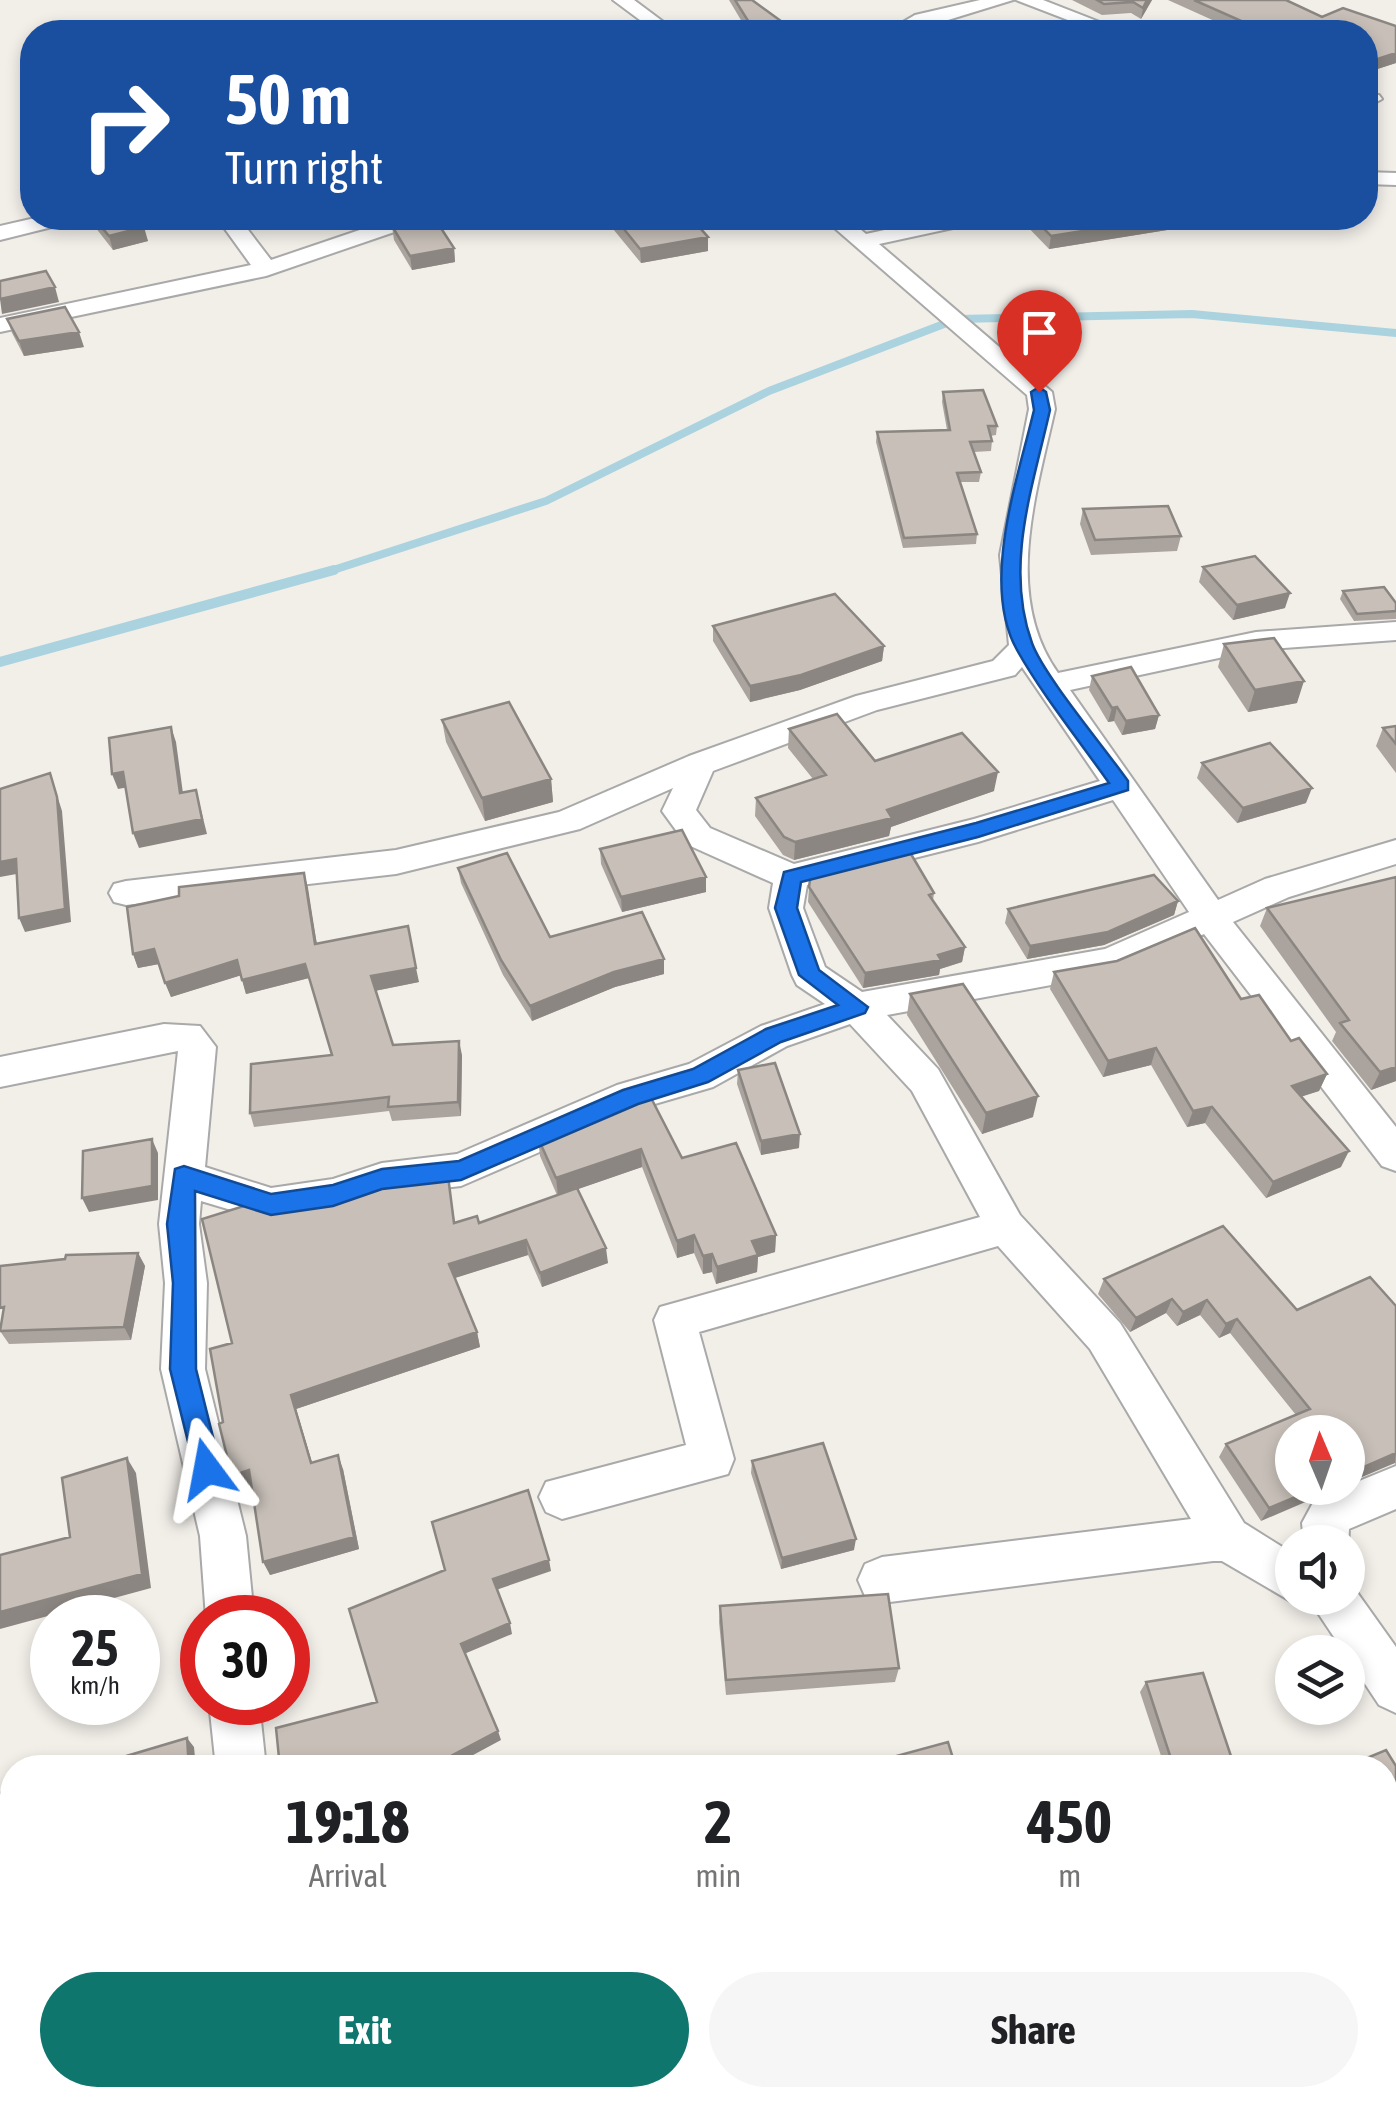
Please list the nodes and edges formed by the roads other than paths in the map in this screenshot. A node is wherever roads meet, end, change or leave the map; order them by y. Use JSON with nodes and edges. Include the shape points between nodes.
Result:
{"nodes":[{"id":1,"x":622,"y":0,"type":"edge"},
{"id":2,"x":1004,"y":0,"type":"edge"},
{"id":3,"x":1024,"y":0,"type":"edge"},
{"id":4,"x":651,"y":20,"type":"edge"},
{"id":5,"x":920,"y":20,"type":"edge"},
{"id":6,"x":1083,"y":20,"type":"edge"},
{"id":7,"x":237,"y":230,"type":"edge"},
{"id":8,"x":374,"y":230,"type":"edge"},
{"id":9,"x":850,"y":230,"type":"edge"},
{"id":10,"x":911,"y":230,"type":"edge"},
{"id":11,"x":864,"y":240,"type":"junction"},
{"id":12,"x":266,"y":269,"type":"junction"},
{"id":13,"x":0,"y":325,"type":"edge"},
{"id":14,"x":1396,"y":631,"type":"edge"},
{"id":15,"x":1024,"y":647,"type":"junction"},
{"id":16,"x":1049,"y":685,"type":"junction"},
{"id":17,"x":700,"y":764,"type":"junction"},
{"id":18,"x":1121,"y":786,"type":"junction"},
{"id":19,"x":1396,"y":852,"type":"edge"},
{"id":20,"x":791,"y":877,"type":"junction"},
{"id":21,"x":126,"y":893,"type":"dead end"},
{"id":22,"x":1214,"y":916,"type":"junction"},
{"id":23,"x":857,"y":1007,"type":"junction"},
{"id":24,"x":0,"y":1072,"type":"edge"},
{"id":25,"x":1396,"y":1156,"type":"edge"},
{"id":26,"x":184,"y":1176,"type":"junction"},
{"id":27,"x":1006,"y":1227,"type":"junction"},
{"id":28,"x":1396,"y":1487,"type":"edge"},
{"id":29,"x":562,"y":1497,"type":"dead end"},
{"id":30,"x":1325,"y":1525,"type":"edge"},
{"id":31,"x":1228,"y":1539,"type":"junction"},
{"id":32,"x":1275,"y":1568,"type":"edge"},
{"id":33,"x":882,"y":1580,"type":"dead end"},
{"id":34,"x":228,"y":1595,"type":"edge"},
{"id":35,"x":1345,"y":1615,"type":"edge"},
{"id":36,"x":1396,"y":1688,"type":"edge"},
{"id":37,"x":236,"y":1725,"type":"edge"},
{"id":38,"x":240,"y":1755,"type":"edge"}],
"edges":[{"from":1,"to":4,"type":"street"},
{"from":2,"to":5,"type":"street"},
{"from":3,"to":6,"type":"street"},
{"from":7,"to":12,"type":"street"},
{"from":8,"to":12,"type":"street"},
{"from":9,"to":11,"type":"street"},
{"from":10,"to":11,"type":"street"},
{"from":11,"to":15,"type":"street","via":[[1039,392],[1042,410],[1010,550],[1012,602]]},
{"from":12,"to":13,"type":"street"},
{"from":14,"to":16,"type":"street","via":[[1256,641]]},
{"from":15,"to":16,"type":"street"},
{"from":15,"to":17,"type":"street","via":[[1004,668],[867,703]]},
{"from":16,"to":18,"type":"street"},
{"from":17,"to":20,"type":"street","via":[[679,811],[698,836]]},
{"from":17,"to":21,"type":"street","via":[[568,820],[396,862]]},
{"from":18,"to":20,"type":"street"},
{"from":18,"to":22,"type":"street"},
{"from":19,"to":22,"type":"street","via":[[1277,888]]},
{"from":20,"to":23,"type":"street","via":[[786,908],[810,975]]},
{"from":22,"to":23,"type":"street","via":[[1111,961]]},
{"from":22,"to":25,"type":"street","via":[[1252,976]]},
{"from":23,"to":26,"type":"street","via":[[461,1170],[382,1179],[333,1196],[271,1204]]},
{"from":23,"to":27,"type":"street","via":[[925,1080]]},
{"from":24,"to":26,"type":"street","via":[[187,1036],[198,1047]]},
{"from":26,"to":34,"type":"street","via":[[183,1369],[223,1536]]},
{"from":27,"to":29,"type":"street","via":[[676,1320],[712,1460]]},
{"from":27,"to":31,"type":"street","via":[[1105,1336]]},
{"from":28,"to":30,"type":"street","via":[[1331,1514]]},
{"from":31,"to":32,"type":"street"},
{"from":31,"to":33,"type":"street"},
{"from":35,"to":36,"type":"street"},
{"from":37,"to":38,"type":"street"}]}
